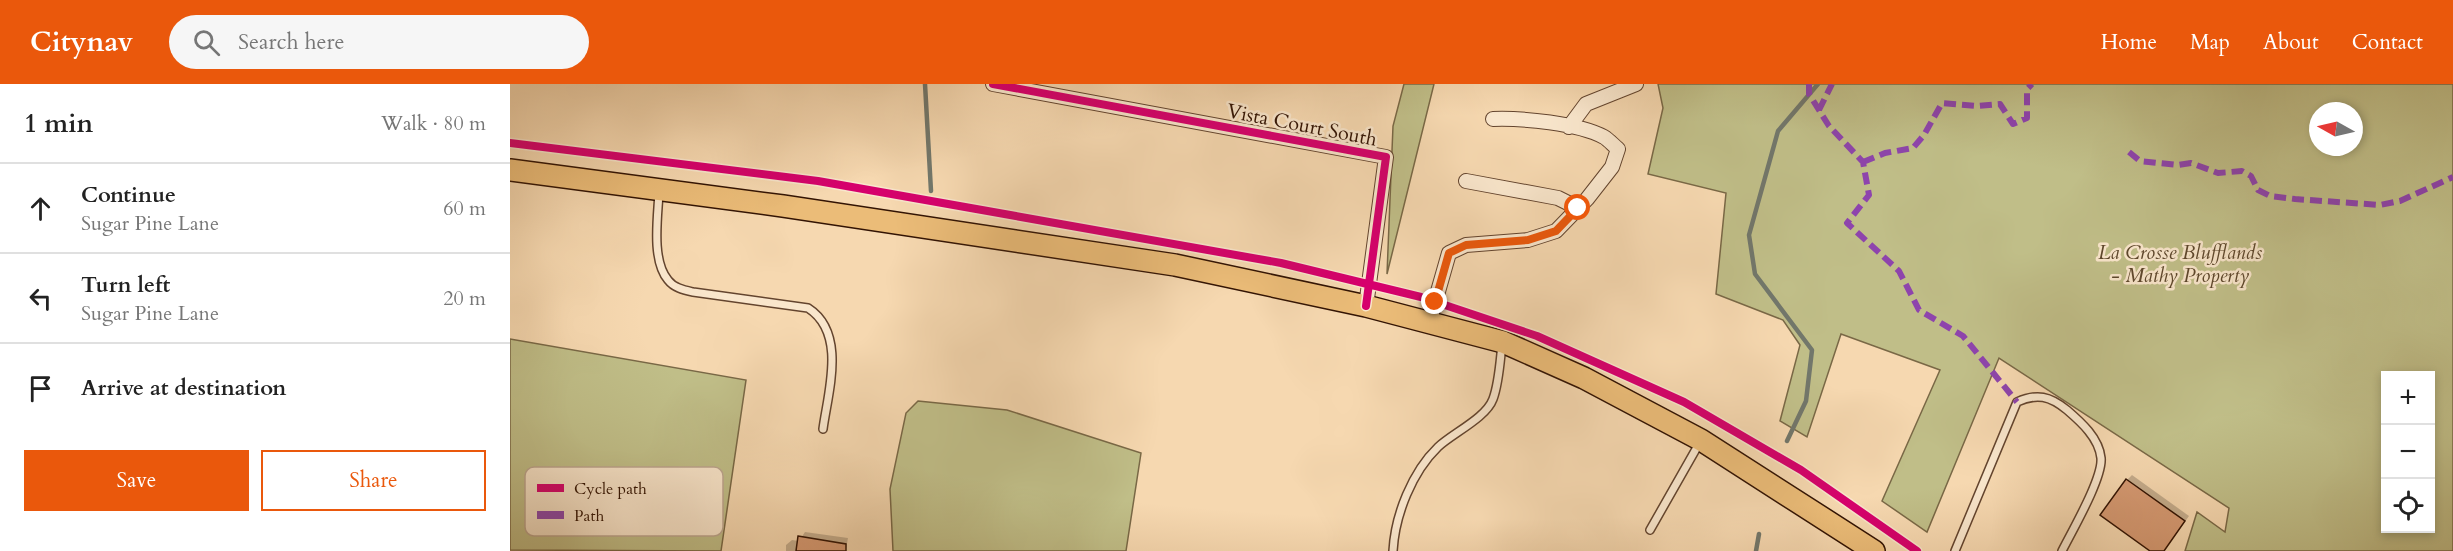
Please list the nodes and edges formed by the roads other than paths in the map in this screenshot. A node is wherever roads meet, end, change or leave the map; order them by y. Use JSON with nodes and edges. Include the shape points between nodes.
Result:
{"nodes":[{"id":1,"x":993,"y":84,"type":"edge"},
{"id":2,"x":1636,"y":84,"type":"edge"},
{"id":3,"x":1493,"y":119,"type":"dead end"},
{"id":4,"x":1569,"y":127,"type":"junction"},
{"id":5,"x":510,"y":170,"type":"edge"},
{"id":6,"x":1466,"y":181,"type":"dead end"},
{"id":7,"x":659,"y":189,"type":"junction"},
{"id":8,"x":1578,"y":208,"type":"junction"},
{"id":9,"x":1366,"y":306,"type":"junction"},
{"id":10,"x":1429,"y":323,"type":"junction"},
{"id":11,"x":1503,"y":342,"type":"junction"},
{"id":12,"x":824,"y":429,"type":"dead end"},
{"id":13,"x":1701,"y":440,"type":"junction"},
{"id":14,"x":1650,"y":530,"type":"dead end"},
{"id":15,"x":2063,"y":549,"type":"edge"},
{"id":16,"x":1393,"y":551,"type":"edge"},
{"id":17,"x":1874,"y":551,"type":"edge"},
{"id":18,"x":1955,"y":551,"type":"edge"},
{"id":19,"x":2072,"y":551,"type":"edge"}],
"edges":[{"from":1,"to":9,"type":"street","name":"Vista Court South","via":[[1386,157]]},
{"from":2,"to":4,"type":"street","via":[[1586,104]]},
{"from":3,"to":4,"type":"street","via":[[1518,118]]},
{"from":4,"to":8,"type":"street","via":[[1605,137],[1618,150],[1612,166]]},
{"from":5,"to":7,"type":"main road"},
{"from":6,"to":8,"type":"street","via":[[1558,198]]},
{"from":7,"to":9,"type":"main road","via":[[1175,265]]},
{"from":7,"to":12,"type":"lane","via":[[658,249],[669,282],[693,292],[808,308],[825,324],[832,357]]},
{"from":8,"to":10,"type":"street","via":[[1556,231],[1528,240],[1466,245],[1449,253]]},
{"from":9,"to":10,"type":"main road"},
{"from":10,"to":11,"type":"main road"},
{"from":11,"to":13,"type":"main road","via":[[1584,378]]},
{"from":11,"to":16,"type":"lane","via":[[1493,400],[1484,413],[1437,448],[1416,477],[1397,520]]},
{"from":13,"to":14,"type":"lane"},
{"from":13,"to":17,"type":"main road"},
{"from":15,"to":18,"type":"lane","via":[[2098,477],[2101,459],[2096,442],[2065,408],[2046,396],[2031,396],[2017,402]]},
{"from":15,"to":19,"type":"lane"}]}
